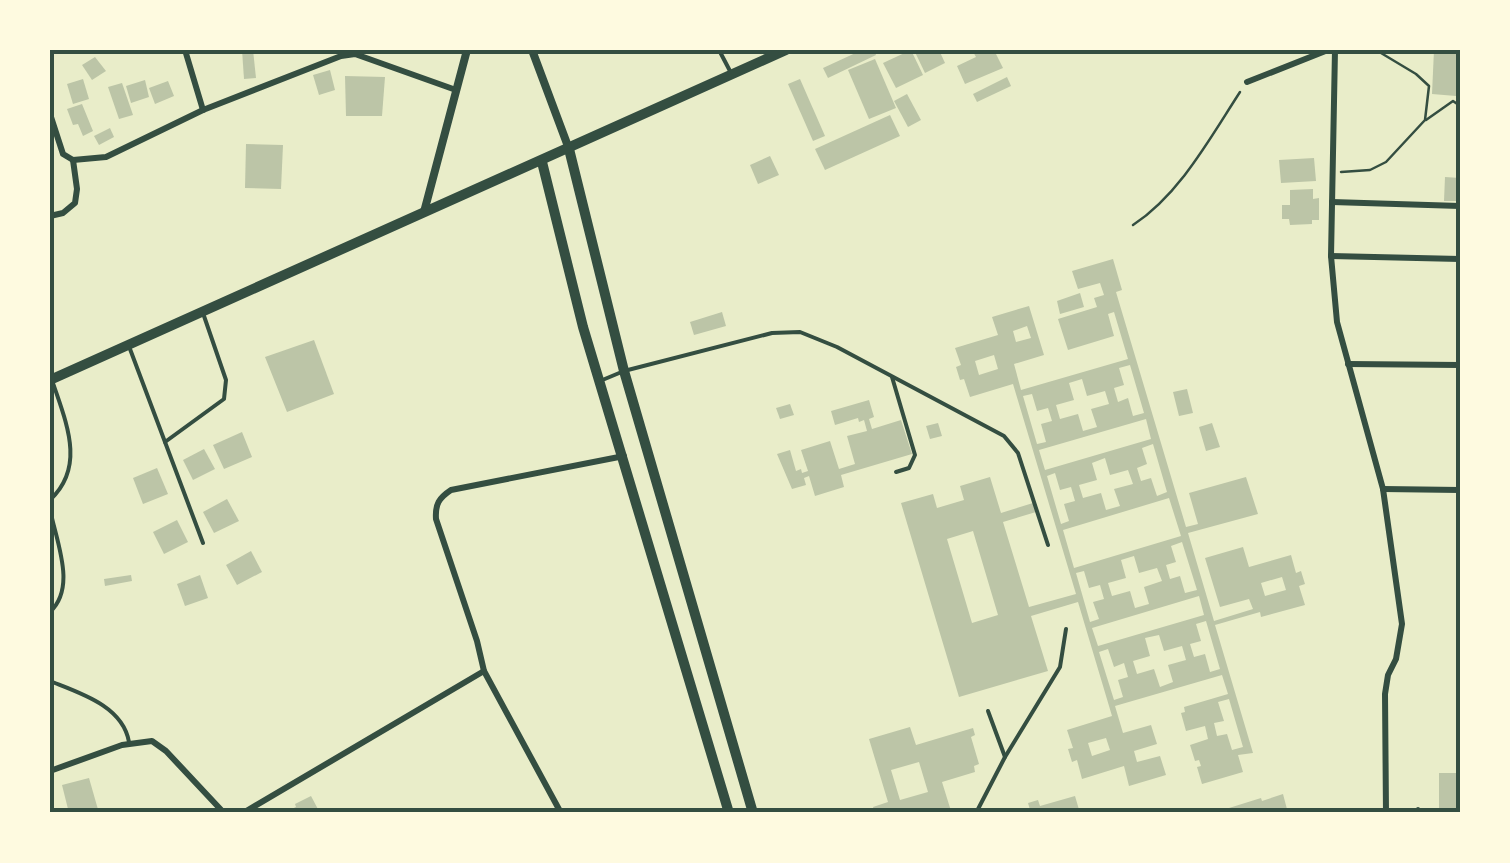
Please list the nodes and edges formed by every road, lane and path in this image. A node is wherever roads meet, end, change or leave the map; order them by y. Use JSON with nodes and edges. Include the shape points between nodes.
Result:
{"nodes":[{"id":1,"x":185,"y":50,"type":"edge"},
{"id":2,"x":466,"y":50,"type":"edge"},
{"id":3,"x":532,"y":50,"type":"edge"},
{"id":4,"x":719,"y":50,"type":"edge"},
{"id":5,"x":786,"y":50,"type":"edge"},
{"id":6,"x":1332,"y":50,"type":"edge"},
{"id":7,"x":1376,"y":50,"type":"edge"},
{"id":8,"x":356,"y":52,"type":"edge"},
{"id":9,"x":759,"y":56,"type":"edge"},
{"id":10,"x":732,"y":75,"type":"junction"},
{"id":11,"x":1247,"y":82,"type":"joint"},
{"id":12,"x":456,"y":90,"type":"junction"},
{"id":13,"x":1460,"y":106,"type":"edge"},
{"id":14,"x":203,"y":110,"type":"junction"},
{"id":15,"x":50,"y":114,"type":"edge"},
{"id":16,"x":1425,"y":120,"type":"junction"},
{"id":17,"x":569,"y":149,"type":"junction"},
{"id":18,"x":73,"y":160,"type":"junction"},
{"id":19,"x":542,"y":162,"type":"junction"},
{"id":20,"x":1332,"y":172,"type":"junction"},
{"id":21,"x":1332,"y":202,"type":"junction"},
{"id":22,"x":1460,"y":206,"type":"edge"},
{"id":23,"x":424,"y":212,"type":"junction"},
{"id":24,"x":50,"y":216,"type":"edge"},
{"id":25,"x":1133,"y":224,"type":"dead end"},
{"id":26,"x":1330,"y":256,"type":"junction"},
{"id":27,"x":1460,"y":259,"type":"edge"},
{"id":28,"x":202,"y":312,"type":"junction"},
{"id":29,"x":128,"y":345,"type":"junction"},
{"id":30,"x":1348,"y":364,"type":"junction"},
{"id":31,"x":1460,"y":365,"type":"edge"},
{"id":32,"x":624,"y":371,"type":"junction"},
{"id":33,"x":892,"y":376,"type":"junction"},
{"id":34,"x":51,"y":380,"type":"edge"},
{"id":35,"x":600,"y":382,"type":"junction"},
{"id":36,"x":165,"y":442,"type":"junction"},
{"id":37,"x":624,"y":456,"type":"junction"},
{"id":38,"x":896,"y":472,"type":"dead end"},
{"id":39,"x":1383,"y":489,"type":"junction"},
{"id":40,"x":1460,"y":490,"type":"edge"},
{"id":41,"x":50,"y":500,"type":"edge"},
{"id":42,"x":50,"y":509,"type":"edge"},
{"id":43,"x":204,"y":544,"type":"dead end"},
{"id":44,"x":1048,"y":545,"type":"dead end"},
{"id":45,"x":50,"y":612,"type":"edge"},
{"id":46,"x":1066,"y":629,"type":"dead end"},
{"id":47,"x":484,"y":671,"type":"junction"},
{"id":48,"x":50,"y":681,"type":"edge"},
{"id":49,"x":721,"y":702,"type":"junction"},
{"id":50,"x":698,"y":710,"type":"junction"},
{"id":51,"x":988,"y":711,"type":"dead end"},
{"id":52,"x":129,"y":743,"type":"junction"},
{"id":53,"x":1005,"y":757,"type":"junction"},
{"id":54,"x":50,"y":771,"type":"edge"},
{"id":55,"x":224,"y":813,"type":"edge"},
{"id":56,"x":243,"y":813,"type":"edge"},
{"id":57,"x":561,"y":813,"type":"edge"},
{"id":58,"x":729,"y":813,"type":"edge"},
{"id":59,"x":753,"y":813,"type":"edge"},
{"id":60,"x":962,"y":813,"type":"edge"},
{"id":61,"x":974,"y":813,"type":"edge"},
{"id":62,"x":1386,"y":813,"type":"edge"}],
"edges":[{"from":1,"to":14,"type":"street"},
{"from":2,"to":12,"type":"street"},
{"from":3,"to":17,"type":"street"},
{"from":4,"to":10,"type":"lane"},
{"from":5,"to":9,"type":"main road"},
{"from":6,"to":11,"type":"street"},
{"from":6,"to":20,"type":"street"},
{"from":7,"to":16,"type":"path","via":[[1429,86]]},
{"from":8,"to":12,"type":"street"},
{"from":8,"to":14,"type":"street"},
{"from":9,"to":10,"type":"main road"},
{"from":10,"to":17,"type":"main road"},
{"from":11,"to":25,"type":"path","via":[[1195,162]]},
{"from":12,"to":23,"type":"street"},
{"from":13,"to":16,"type":"path","via":[[1453,100]]},
{"from":14,"to":18,"type":"street","via":[[106,156]]},
{"from":15,"to":18,"type":"street","via":[[63,154]]},
{"from":16,"to":20,"type":"path","via":[[1386,162]]},
{"from":17,"to":19,"type":"main road"},
{"from":17,"to":32,"type":"main road"},
{"from":18,"to":24,"type":"street","via":[[75,203]]},
{"from":19,"to":23,"type":"main road"},
{"from":19,"to":35,"type":"main road"},
{"from":20,"to":21,"type":"street"},
{"from":21,"to":22,"type":"street"},
{"from":21,"to":26,"type":"street"},
{"from":23,"to":28,"type":"main road"},
{"from":26,"to":27,"type":"street"},
{"from":26,"to":30,"type":"street"},
{"from":28,"to":29,"type":"main road"},
{"from":28,"to":36,"type":"lane","via":[[226,380],[224,399]]},
{"from":29,"to":34,"type":"main road"},
{"from":29,"to":36,"type":"lane"},
{"from":30,"to":31,"type":"street"},
{"from":30,"to":39,"type":"street"},
{"from":32,"to":33,"type":"lane","via":[[788,332],[812,335]]},
{"from":32,"to":35,"type":"lane"},
{"from":32,"to":49,"type":"main road"},
{"from":33,"to":38,"type":"lane","via":[[915,454],[909,468]]},
{"from":33,"to":44,"type":"lane","via":[[1012,444]]},
{"from":34,"to":41,"type":"lane","via":[[71,438],[71,462]]},
{"from":35,"to":37,"type":"main road"},
{"from":36,"to":43,"type":"lane"},
{"from":37,"to":47,"type":"street","via":[[441,497],[436,519]]},
{"from":37,"to":50,"type":"main road"},
{"from":39,"to":40,"type":"street"},
{"from":39,"to":62,"type":"street","via":[[1402,624],[1385,694]]},
{"from":42,"to":45,"type":"lane","via":[[64,595]]},
{"from":46,"to":53,"type":"lane","via":[[1060,667]]},
{"from":47,"to":56,"type":"street"},
{"from":47,"to":57,"type":"street"},
{"from":48,"to":52,"type":"lane","via":[[111,710]]},
{"from":49,"to":50,"type":"main road"},
{"from":49,"to":59,"type":"main road"},
{"from":50,"to":58,"type":"main road"},
{"from":51,"to":53,"type":"lane"},
{"from":52,"to":54,"type":"street"},
{"from":52,"to":55,"type":"street","via":[[152,741],[166,751]]},
{"from":53,"to":61,"type":"lane"},
{"from":60,"to":61,"type":"lane"}]}
